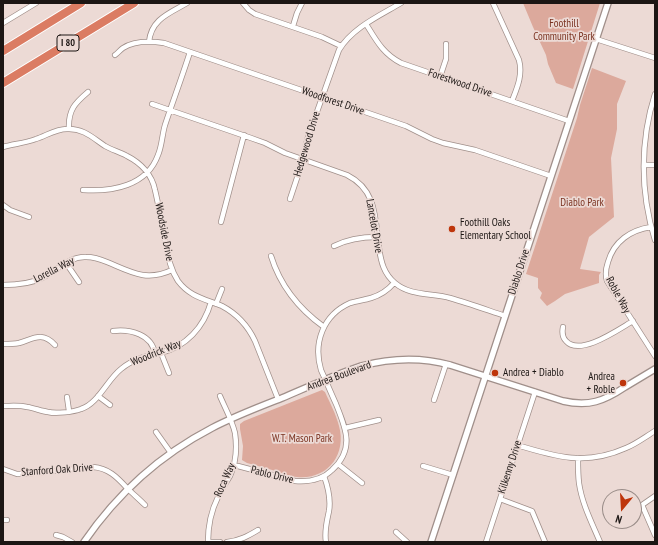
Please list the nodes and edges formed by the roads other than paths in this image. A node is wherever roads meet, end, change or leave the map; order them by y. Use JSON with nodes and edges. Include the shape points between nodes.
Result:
{"nodes":[{"id":1,"x":36,"y":3,"type":"edge"},
{"id":2,"x":81,"y":3,"type":"edge"},
{"id":3,"x":134,"y":3,"type":"edge"},
{"id":4,"x":187,"y":3,"type":"edge"},
{"id":5,"x":243,"y":3,"type":"edge"},
{"id":6,"x":302,"y":3,"type":"edge"},
{"id":7,"x":401,"y":3,"type":"edge"},
{"id":8,"x":492,"y":3,"type":"edge"},
{"id":9,"x":608,"y":3,"type":"edge"},
{"id":10,"x":3,"y":23,"type":"edge"},
{"id":11,"x":366,"y":24,"type":"junction"},
{"id":12,"x":293,"y":26,"type":"junction"},
{"id":13,"x":596,"y":39,"type":"junction"},
{"id":14,"x":149,"y":42,"type":"junction"},
{"id":15,"x":446,"y":44,"type":"dead end"},
{"id":16,"x":341,"y":46,"type":"junction"},
{"id":17,"x":3,"y":51,"type":"edge"},
{"id":18,"x":190,"y":52,"type":"junction"},
{"id":19,"x":115,"y":55,"type":"dead end"},
{"id":20,"x":655,"y":58,"type":"edge"},
{"id":21,"x":440,"y":77,"type":"junction"},
{"id":22,"x":3,"y":82,"type":"edge"},
{"id":23,"x":88,"y":92,"type":"dead end"},
{"id":24,"x":655,"y":94,"type":"edge"},
{"id":25,"x":322,"y":97,"type":"junction"},
{"id":26,"x":512,"y":101,"type":"junction"},
{"id":27,"x":152,"y":104,"type":"dead end"},
{"id":28,"x":170,"y":110,"type":"junction"},
{"id":29,"x":569,"y":121,"type":"junction"},
{"id":30,"x":69,"y":129,"type":"junction"},
{"id":31,"x":244,"y":135,"type":"junction"},
{"id":32,"x":3,"y":147,"type":"edge"},
{"id":33,"x":302,"y":159,"type":"junction"},
{"id":34,"x":644,"y":165,"type":"junction"},
{"id":35,"x":655,"y":165,"type":"edge"},
{"id":36,"x":147,"y":173,"type":"junction"},
{"id":37,"x":551,"y":176,"type":"junction"},
{"id":38,"x":83,"y":190,"type":"dead end"},
{"id":39,"x":290,"y":199,"type":"dead end"},
{"id":40,"x":3,"y":205,"type":"edge"},
{"id":41,"x":29,"y":217,"type":"dead end"},
{"id":42,"x":221,"y":222,"type":"dead end"},
{"id":43,"x":651,"y":227,"type":"junction"},
{"id":44,"x":377,"y":237,"type":"junction"},
{"id":45,"x":655,"y":240,"type":"edge"},
{"id":46,"x":334,"y":246,"type":"dead end"},
{"id":47,"x":272,"y":256,"type":"dead end"},
{"id":48,"x":66,"y":263,"type":"junction"},
{"id":49,"x":172,"y":270,"type":"junction"},
{"id":50,"x":79,"y":282,"type":"dead end"},
{"id":51,"x":394,"y":283,"type":"junction"},
{"id":52,"x":3,"y":285,"type":"edge"},
{"id":53,"x":222,"y":288,"type":"dead end"},
{"id":54,"x":214,"y":303,"type":"junction"},
{"id":55,"x":505,"y":316,"type":"junction"},
{"id":56,"x":633,"y":321,"type":"junction"},
{"id":57,"x":324,"y":327,"type":"junction"},
{"id":58,"x":563,"y":327,"type":"dead end"},
{"id":59,"x":113,"y":331,"type":"dead end"},
{"id":60,"x":3,"y":344,"type":"edge"},
{"id":61,"x":55,"y":345,"type":"dead end"},
{"id":62,"x":161,"y":353,"type":"junction"},
{"id":63,"x":155,"y":354,"type":"junction"},
{"id":64,"x":655,"y":356,"type":"edge"},
{"id":65,"x":446,"y":364,"type":"junction"},
{"id":66,"x":655,"y":369,"type":"edge"},
{"id":67,"x":169,"y":373,"type":"dead end"},
{"id":68,"x":485,"y":376,"type":"junction"},
{"id":69,"x":325,"y":380,"type":"junction"},
{"id":70,"x":535,"y":392,"type":"junction"},
{"id":71,"x":98,"y":396,"type":"junction"},
{"id":72,"x":220,"y":396,"type":"dead end"},
{"id":73,"x":68,"y":397,"type":"dead end"},
{"id":74,"x":278,"y":399,"type":"junction"},
{"id":75,"x":434,"y":400,"type":"dead end"},
{"id":76,"x":110,"y":405,"type":"dead end"},
{"id":77,"x":3,"y":406,"type":"edge"},
{"id":78,"x":69,"y":411,"type":"junction"},
{"id":79,"x":230,"y":419,"type":"junction"},
{"id":80,"x":379,"y":420,"type":"dead end"},
{"id":81,"x":345,"y":428,"type":"junction"},
{"id":82,"x":156,"y":432,"type":"dead end"},
{"id":83,"x":655,"y":432,"type":"edge"},
{"id":84,"x":517,"y":445,"type":"junction"},
{"id":85,"x":171,"y":453,"type":"junction"},
{"id":86,"x":578,"y":458,"type":"junction"},
{"id":87,"x":338,"y":464,"type":"junction"},
{"id":88,"x":234,"y":465,"type":"junction"},
{"id":89,"x":423,"y":466,"type":"dead end"},
{"id":90,"x":3,"y":469,"type":"edge"},
{"id":91,"x":324,"y":476,"type":"junction"},
{"id":92,"x":453,"y":476,"type":"junction"},
{"id":93,"x":362,"y":483,"type":"dead end"},
{"id":94,"x":128,"y":489,"type":"junction"},
{"id":95,"x":655,"y":496,"type":"edge"},
{"id":96,"x":500,"y":499,"type":"junction"},
{"id":97,"x":145,"y":505,"type":"dead end"},
{"id":98,"x":258,"y":530,"type":"dead end"},
{"id":99,"x":396,"y":532,"type":"dead end"},
{"id":100,"x":56,"y":535,"type":"dead end"},
{"id":101,"x":655,"y":536,"type":"edge"},
{"id":102,"x":72,"y":542,"type":"edge"},
{"id":103,"x":84,"y":542,"type":"edge"},
{"id":104,"x":208,"y":542,"type":"edge"},
{"id":105,"x":220,"y":542,"type":"edge"},
{"id":106,"x":227,"y":542,"type":"edge"},
{"id":107,"x":326,"y":542,"type":"edge"},
{"id":108,"x":407,"y":542,"type":"edge"},
{"id":109,"x":431,"y":542,"type":"edge"},
{"id":110,"x":486,"y":542,"type":"edge"},
{"id":111,"x":544,"y":542,"type":"edge"},
{"id":112,"x":600,"y":542,"type":"edge"}],
"edges":[{"from":1,"to":10,"type":"street"},
{"from":2,"to":17,"type":"highway","number":"I 80"},
{"from":3,"to":22,"type":"highway","number":"I 80"},
{"from":4,"to":14,"type":"street","via":[[157,22],[150,33]]},
{"from":5,"to":12,"type":"street","via":[[255,14]]},
{"from":6,"to":12,"type":"street"},
{"from":7,"to":11,"type":"street","name":"Hedgewood Drive"},
{"from":8,"to":26,"type":"street","via":[[521,67]]},
{"from":9,"to":13,"type":"street","name":"Diablo Drive"},
{"from":11,"to":16,"type":"street","name":"Hedgewood Drive","via":[[347,38]]},
{"from":11,"to":21,"type":"street","name":"Forestwood Drive","via":[[389,56]]},
{"from":12,"to":16,"type":"street"},
{"from":13,"to":20,"type":"street"},
{"from":13,"to":29,"type":"street","name":"Diablo Drive"},
{"from":14,"to":18,"type":"street","name":"Woodforest Drive"},
{"from":14,"to":19,"type":"street","name":"Woodforest Drive","via":[[122,48]]},
{"from":15,"to":21,"type":"street","via":[[446,58]]},
{"from":16,"to":25,"type":"street","name":"Hedgewood Drive"},
{"from":18,"to":25,"type":"street","name":"Woodforest Drive"},
{"from":18,"to":28,"type":"street"},
{"from":21,"to":26,"type":"street","name":"Forestwood Drive"},
{"from":23,"to":30,"type":"street","via":[[76,102],[69,119]]},
{"from":24,"to":34,"type":"street","via":[[646,131]]},
{"from":25,"to":33,"type":"street","name":"Hedgewood Drive"},
{"from":25,"to":37,"type":"street","name":"Woodforest Drive","via":[[406,126],[443,143],[475,150]]},
{"from":26,"to":29,"type":"street","name":"Forestwood Drive"},
{"from":27,"to":28,"type":"street","name":"Lancelot Drive"},
{"from":28,"to":31,"type":"street","name":"Lancelot Drive"},
{"from":28,"to":36,"type":"street","via":[[158,157]]},
{"from":29,"to":37,"type":"street","name":"Diablo Drive"},
{"from":30,"to":32,"type":"street"},
{"from":30,"to":36,"type":"street","via":[[80,130],[103,145],[134,159]]},
{"from":31,"to":33,"type":"street","name":"Lancelot Drive"},
{"from":31,"to":42,"type":"street"},
{"from":33,"to":39,"type":"street","name":"Hedgewood Drive"},
{"from":33,"to":44,"type":"street","name":"Lancelot Drive","via":[[347,175],[360,183],[372,202]]},
{"from":34,"to":35,"type":"street"},
{"from":34,"to":43,"type":"street","via":[[645,195]]},
{"from":36,"to":38,"type":"street","via":[[137,181],[120,188],[102,191]]},
{"from":36,"to":49,"type":"street","name":"Woodside Drive","via":[[156,191]]},
{"from":37,"to":55,"type":"street","name":"Diablo Drive"},
{"from":40,"to":41,"type":"street"},
{"from":43,"to":45,"type":"street"},
{"from":43,"to":56,"type":"street","name":"Roble Way","via":[[637,230],[625,237],[615,246],[607,265],[606,279]]},
{"from":44,"to":46,"type":"street","via":[[354,239]]},
{"from":44,"to":51,"type":"street","name":"Lancelot Drive","via":[[383,268]]},
{"from":47,"to":57,"type":"street","via":[[284,285],[292,296]]},
{"from":48,"to":49,"type":"street","name":"Lorella Way","via":[[86,256],[142,276],[162,275]]},
{"from":48,"to":50,"type":"street"},
{"from":48,"to":52,"type":"street","name":"Lorella Way","via":[[36,281]]},
{"from":49,"to":54,"type":"street","name":"Woodside Drive","via":[[179,283],[190,293]]},
{"from":51,"to":55,"type":"street","name":"Lancelot Drive","via":[[408,291],[449,298]]},
{"from":51,"to":57,"type":"street","name":"Pablo Drive","via":[[373,298],[356,301],[343,307]]},
{"from":53,"to":54,"type":"street","name":"Woodrick Way"},
{"from":54,"to":62,"type":"street","name":"Woodrick Way","via":[[194,334],[176,347]]},
{"from":54,"to":74,"type":"street","name":"Woodside Drive","via":[[234,314],[248,329]]},
{"from":55,"to":68,"type":"street","name":"Diablo Drive"},
{"from":56,"to":58,"type":"street","via":[[602,339],[581,345],[571,345],[566,341],[562,336]]},
{"from":56,"to":64,"type":"street","name":"Roble Way"},
{"from":57,"to":69,"type":"street","name":"Pablo Drive","via":[[319,341],[318,356]]},
{"from":59,"to":63,"type":"street","via":[[130,331],[145,337],[152,344]]},
{"from":60,"to":61,"type":"street","via":[[41,337]]},
{"from":62,"to":63,"type":"street","name":"Woodrick Way"},
{"from":62,"to":67,"type":"street"},
{"from":63,"to":71,"type":"street","name":"Woodrick Way","via":[[134,360],[121,368]]},
{"from":65,"to":68,"type":"street","name":"Andrea Boulevard"},
{"from":65,"to":69,"type":"street","name":"Andrea Boulevard","via":[[415,359],[382,361]]},
{"from":65,"to":75,"type":"street"},
{"from":66,"to":70,"type":"street","name":"Andrea Boulevard","via":[[611,396],[592,403],[570,403]]},
{"from":68,"to":70,"type":"street","name":"Andrea Boulevard"},
{"from":68,"to":92,"type":"street","name":"Diablo Drive"},
{"from":69,"to":74,"type":"street","name":"Andrea Boulevard"},
{"from":69,"to":81,"type":"street","name":"Pablo Drive"},
{"from":70,"to":84,"type":"street","name":"Kilkenny Drive"},
{"from":71,"to":76,"type":"street"},
{"from":71,"to":78,"type":"street","name":"Woodrick Way","via":[[87,406]]},
{"from":72,"to":79,"type":"street","name":"Roca Way"},
{"from":73,"to":78,"type":"street"},
{"from":74,"to":79,"type":"street","name":"Andrea Boulevard"},
{"from":77,"to":78,"type":"street","name":"Woodrick Way","via":[[25,406],[49,413]]},
{"from":79,"to":85,"type":"street","name":"Andrea Boulevard"},
{"from":79,"to":88,"type":"street","name":"Roca Way","via":[[236,444]]},
{"from":80,"to":81,"type":"street"},
{"from":81,"to":87,"type":"street","name":"Pablo Drive","via":[[346,447]]},
{"from":82,"to":85,"type":"street"},
{"from":83,"to":86,"type":"street","via":[[611,454]]},
{"from":84,"to":86,"type":"street","via":[[555,456]]},
{"from":84,"to":96,"type":"street","name":"Kilkenny Drive"},
{"from":85,"to":94,"type":"street","name":"Andrea Boulevard"},
{"from":86,"to":112,"type":"street","via":[[581,494]]},
{"from":87,"to":91,"type":"street","name":"Pablo Drive"},
{"from":87,"to":93,"type":"street"},
{"from":88,"to":91,"type":"street","name":"Pablo Drive","via":[[302,482]]},
{"from":88,"to":104,"type":"street","name":"Roca Way","via":[[214,506],[208,528]]},
{"from":89,"to":92,"type":"street"},
{"from":90,"to":94,"type":"street","name":"Stanford Oak Drive","via":[[24,474],[100,468],[112,473]]},
{"from":91,"to":107,"type":"street","via":[[329,504]]},
{"from":92,"to":109,"type":"street","name":"Diablo Drive"},
{"from":94,"to":97,"type":"street","name":"Stanford Oak Drive"},
{"from":94,"to":103,"type":"street","name":"Andrea Boulevard","via":[[106,512]]},
{"from":95,"to":101,"type":"street","via":[[642,505]]},
{"from":96,"to":110,"type":"street","name":"Kilkenny Drive"},
{"from":96,"to":111,"type":"street","via":[[532,511]]},
{"from":98,"to":106,"type":"street","via":[[240,540]]},
{"from":99,"to":108,"type":"street"},
{"from":100,"to":102,"type":"street"},
{"from":104,"to":105,"type":"street"}]}
